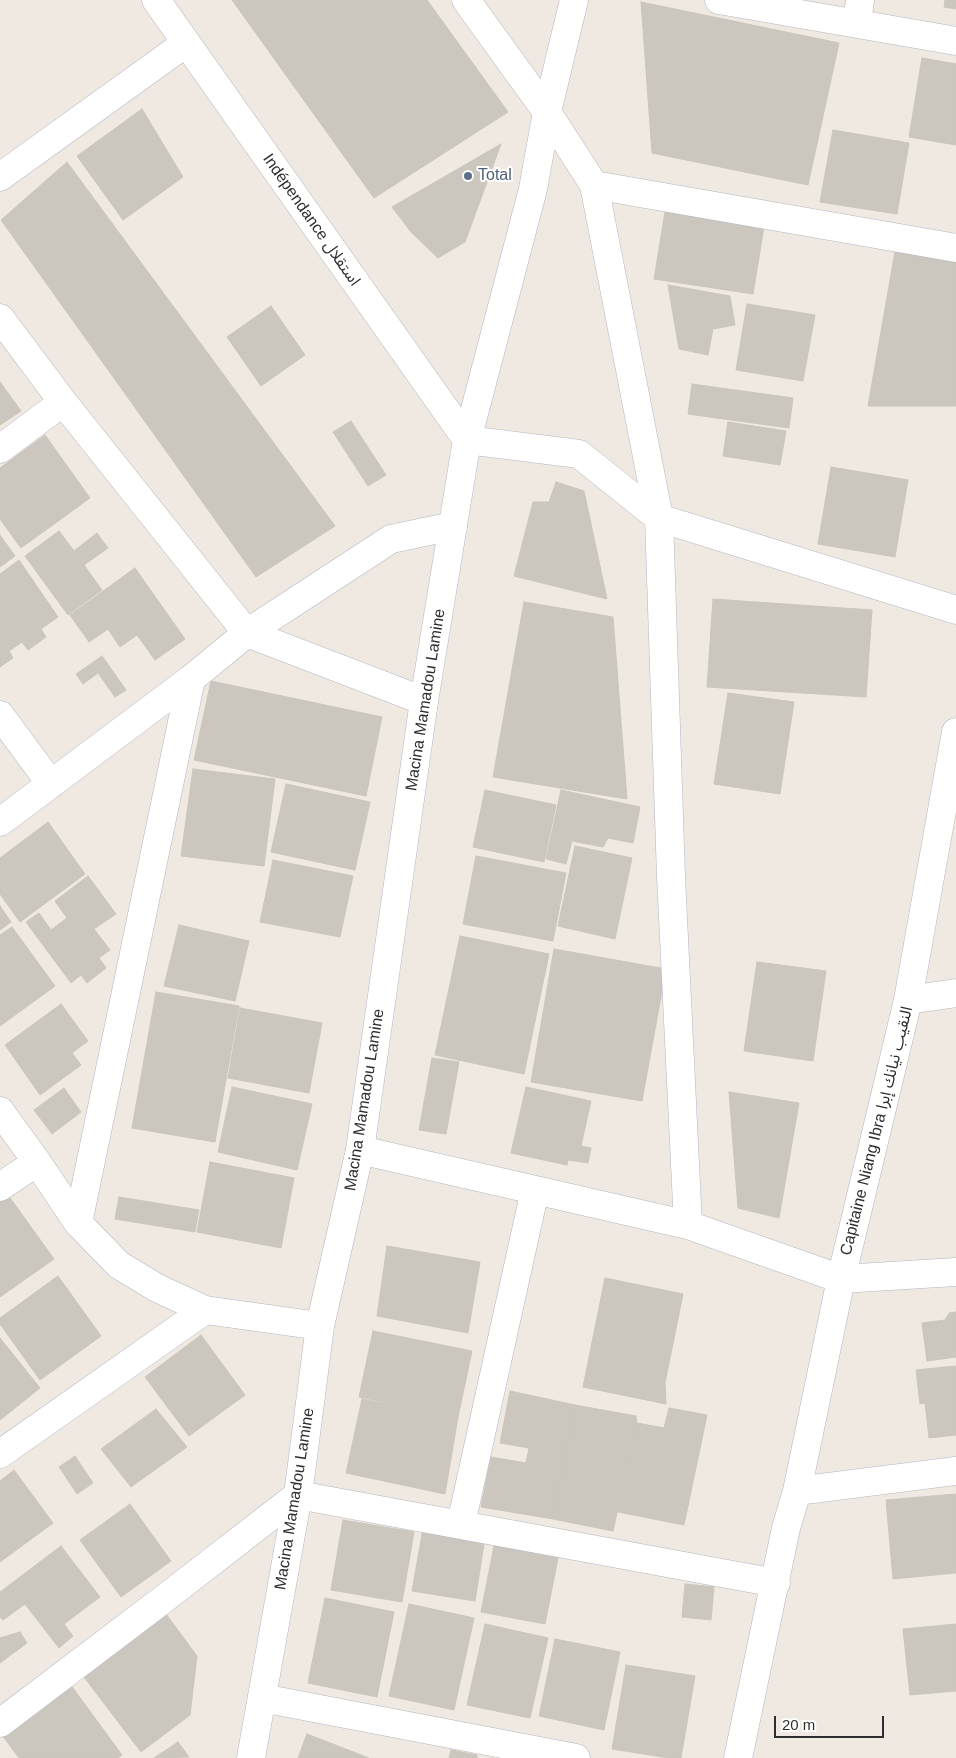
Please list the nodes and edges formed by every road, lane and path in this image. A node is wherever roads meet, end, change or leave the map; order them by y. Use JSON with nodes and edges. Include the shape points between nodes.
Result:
{"nodes":[{"id":1,"x":156,"y":0,"type":"edge"},
{"id":2,"x":466,"y":0,"type":"edge"},
{"id":3,"x":574,"y":0,"type":"edge"},
{"id":4,"x":719,"y":0,"type":"edge"},
{"id":5,"x":859,"y":12,"type":"edge"},
{"id":6,"x":956,"y":40,"type":"edge"},
{"id":7,"x":186,"y":43,"type":"junction"},
{"id":8,"x":547,"y":112,"type":"junction"},
{"id":9,"x":0,"y":177,"type":"edge"},
{"id":10,"x":594,"y":185,"type":"junction"},
{"id":11,"x":956,"y":248,"type":"edge"},
{"id":12,"x":0,"y":318,"type":"edge"},
{"id":13,"x":63,"y":402,"type":"junction"},
{"id":14,"x":467,"y":440,"type":"junction"},
{"id":15,"x":0,"y":449,"type":"edge"},
{"id":16,"x":659,"y":518,"type":"junction"},
{"id":17,"x":453,"y":526,"type":"junction"},
{"id":18,"x":956,"y":610,"type":"edge"},
{"id":19,"x":247,"y":633,"type":"junction"},
{"id":20,"x":191,"y":679,"type":"junction"},
{"id":21,"x":424,"y":701,"type":"junction"},
{"id":22,"x":0,"y":715,"type":"edge"},
{"id":23,"x":956,"y":732,"type":"edge"},
{"id":24,"x":51,"y":784,"type":"junction"},
{"id":25,"x":0,"y":822,"type":"edge"},
{"id":26,"x":956,"y":994,"type":"edge"},
{"id":27,"x":908,"y":1000,"type":"junction"},
{"id":28,"x":0,"y":1111,"type":"edge"},
{"id":29,"x":360,"y":1150,"type":"junction"},
{"id":30,"x":37,"y":1162,"type":"junction"},
{"id":31,"x":0,"y":1187,"type":"edge"},
{"id":32,"x":535,"y":1190,"type":"junction"},
{"id":33,"x":78,"y":1223,"type":"junction"},
{"id":34,"x":688,"y":1225,"type":"junction"},
{"id":35,"x":956,"y":1272,"type":"edge"},
{"id":36,"x":841,"y":1279,"type":"junction"},
{"id":37,"x":205,"y":1310,"type":"junction"},
{"id":38,"x":320,"y":1326,"type":"junction"},
{"id":39,"x":0,"y":1454,"type":"edge"},
{"id":40,"x":956,"y":1471,"type":"edge"},
{"id":41,"x":796,"y":1491,"type":"junction"},
{"id":42,"x":298,"y":1495,"type":"junction"},
{"id":43,"x":461,"y":1524,"type":"junction"},
{"id":44,"x":776,"y":1583,"type":"junction"},
{"id":45,"x":262,"y":1698,"type":"junction"},
{"id":46,"x":0,"y":1723,"type":"edge"},
{"id":47,"x":251,"y":1758,"type":"edge"},
{"id":48,"x":576,"y":1758,"type":"edge"},
{"id":49,"x":738,"y":1758,"type":"edge"}],
"edges":[{"from":1,"to":7,"type":"street","name":"Indépendance استقلال"},
{"from":2,"to":8,"type":"street"},
{"from":3,"to":8,"type":"street","name":"Macina Mamadou Lamine"},
{"from":4,"to":5,"type":"street"},
{"from":5,"to":6,"type":"street"},
{"from":7,"to":9,"type":"street"},
{"from":7,"to":14,"type":"street","name":"Indépendance استقلال"},
{"from":8,"to":10,"type":"street"},
{"from":8,"to":14,"type":"street","name":"Macina Mamadou Lamine","via":[[533,188]]},
{"from":10,"to":11,"type":"street"},
{"from":10,"to":16,"type":"street"},
{"from":12,"to":13,"type":"street"},
{"from":13,"to":15,"type":"street"},
{"from":13,"to":19,"type":"street"},
{"from":14,"to":16,"type":"street","via":[[579,454]]},
{"from":14,"to":17,"type":"street","name":"Macina Mamadou Lamine"},
{"from":16,"to":18,"type":"street"},
{"from":16,"to":34,"type":"street","via":[[671,876]]},
{"from":17,"to":19,"type":"street","via":[[391,539]]},
{"from":17,"to":21,"type":"street","name":"Macina Mamadou Lamine"},
{"from":19,"to":20,"type":"street"},
{"from":19,"to":21,"type":"street"},
{"from":20,"to":24,"type":"street"},
{"from":20,"to":33,"type":"street"},
{"from":21,"to":29,"type":"street","name":"Macina Mamadou Lamine"},
{"from":22,"to":24,"type":"street"},
{"from":23,"to":27,"type":"street","name":"Capitaine Niang Ibra النقيب نيانك إبرا"},
{"from":24,"to":25,"type":"street"},
{"from":26,"to":27,"type":"street"},
{"from":27,"to":36,"type":"street","name":"Capitaine Niang Ibra النقيب نيانك إبرا"},
{"from":28,"to":30,"type":"street"},
{"from":29,"to":32,"type":"street"},
{"from":29,"to":38,"type":"street","name":"Macina Mamadou Lamine"},
{"from":30,"to":31,"type":"street"},
{"from":30,"to":33,"type":"street"},
{"from":32,"to":34,"type":"street"},
{"from":32,"to":43,"type":"street"},
{"from":33,"to":37,"type":"street","via":[[119,1265]]},
{"from":34,"to":36,"type":"street"},
{"from":35,"to":36,"type":"street"},
{"from":36,"to":41,"type":"street","name":"Capitaine Niang Ibra النقيب نيانك إبرا"},
{"from":37,"to":38,"type":"street"},
{"from":37,"to":39,"type":"street"},
{"from":38,"to":42,"type":"street","name":"Macina Mamadou Lamine"},
{"from":40,"to":41,"type":"street"},
{"from":41,"to":44,"type":"street","name":"Capitaine Niang Ibra النقيب نيانك إبرا"},
{"from":42,"to":43,"type":"street"},
{"from":42,"to":45,"type":"street","name":"Macina Mamadou Lamine"},
{"from":42,"to":46,"type":"street"},
{"from":43,"to":44,"type":"street"},
{"from":44,"to":49,"type":"street","name":"Capitaine Niang Ibra النقيب نيانك إبرا"},
{"from":45,"to":47,"type":"street","name":"Macina Mamadou Lamine"},
{"from":45,"to":48,"type":"street"}]}
